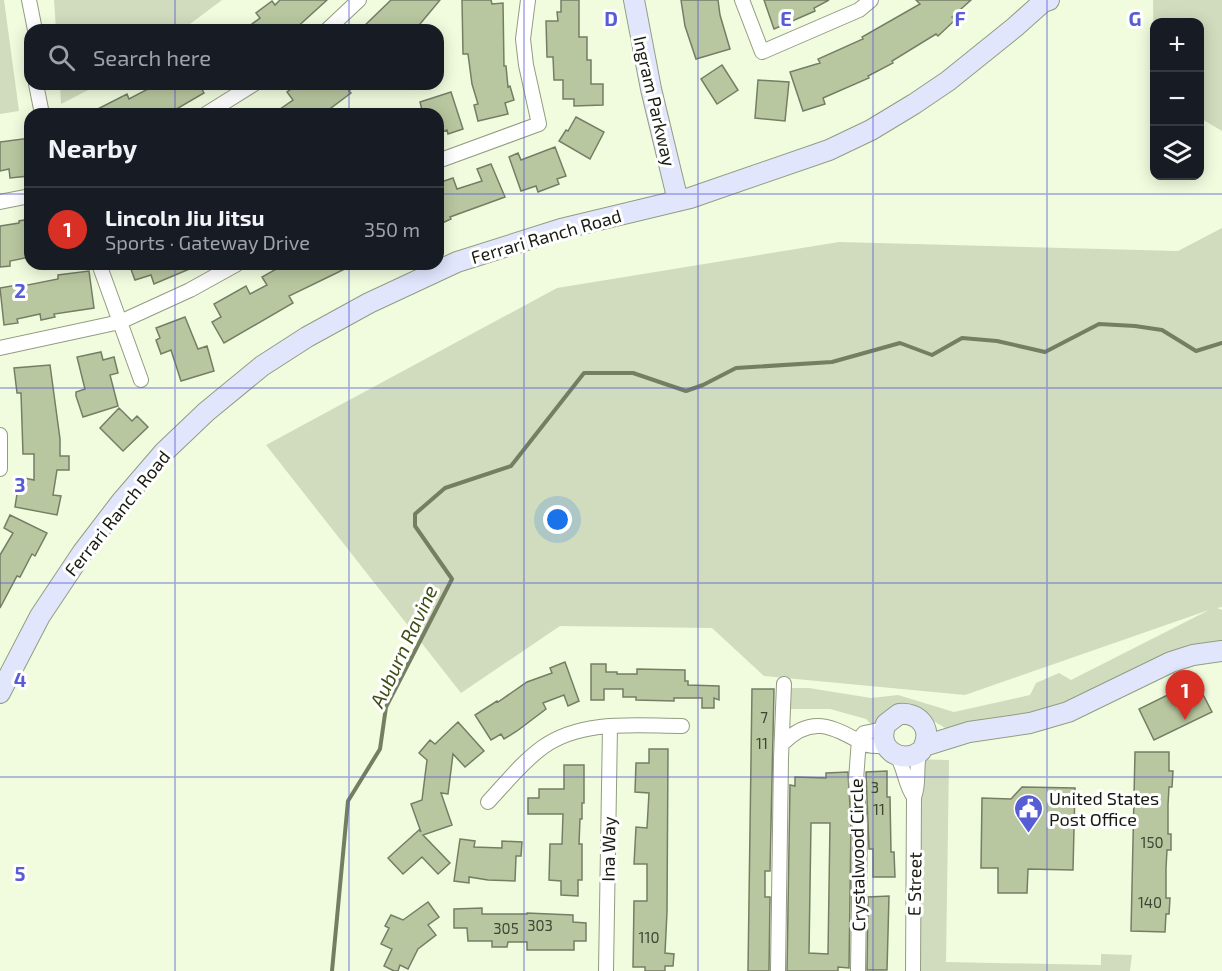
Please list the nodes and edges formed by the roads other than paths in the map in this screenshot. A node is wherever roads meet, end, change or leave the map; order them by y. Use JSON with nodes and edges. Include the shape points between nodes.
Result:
{"nodes":[{"id":1,"x":29,"y":0,"type":"edge"},
{"id":2,"x":359,"y":0,"type":"edge"},
{"id":3,"x":528,"y":0,"type":"edge"},
{"id":4,"x":634,"y":0,"type":"edge"},
{"id":5,"x":742,"y":0,"type":"edge"},
{"id":6,"x":871,"y":0,"type":"edge"},
{"id":7,"x":1045,"y":1,"type":"edge"},
{"id":8,"x":33,"y":24,"type":"edge"},
{"id":9,"x":333,"y":24,"type":"edge"},
{"id":10,"x":37,"y":90,"type":"edge"},
{"id":11,"x":244,"y":90,"type":"edge"},
{"id":12,"x":41,"y":108,"type":"edge"},
{"id":13,"x":216,"y":108,"type":"edge"},
{"id":14,"x":444,"y":159,"type":"edge"},
{"id":15,"x":24,"y":197,"type":"edge"},
{"id":16,"x":678,"y":201,"type":"junction"},
{"id":17,"x":0,"y":202,"type":"edge"},
{"id":18,"x":444,"y":268,"type":"edge"},
{"id":19,"x":101,"y":270,"type":"edge"},
{"id":20,"x":226,"y":270,"type":"edge"},
{"id":21,"x":440,"y":270,"type":"edge"},
{"id":22,"x":120,"y":322,"type":"junction"},
{"id":23,"x":0,"y":348,"type":"edge"},
{"id":24,"x":141,"y":380,"type":"dead end"},
{"id":25,"x":0,"y":435,"type":"edge"},
{"id":26,"x":0,"y":469,"type":"edge"},
{"id":27,"x":1222,"y":651,"type":"edge"},
{"id":28,"x":784,"y":684,"type":"dead end"},
{"id":29,"x":0,"y":693,"type":"edge"},
{"id":30,"x":924,"y":724,"type":"junction"},
{"id":31,"x":610,"y":726,"type":"junction"},
{"id":32,"x":682,"y":726,"type":"dead end"},
{"id":33,"x":969,"y":732,"type":"junction"},
{"id":34,"x":859,"y":739,"type":"junction"},
{"id":35,"x":783,"y":743,"type":"junction"},
{"id":36,"x":889,"y":744,"type":"junction"},
{"id":37,"x":922,"y":748,"type":"junction"},
{"id":38,"x":914,"y":797,"type":"junction"},
{"id":39,"x":488,"y":802,"type":"dead end"},
{"id":40,"x":606,"y":971,"type":"edge"},
{"id":41,"x":778,"y":971,"type":"edge"},
{"id":42,"x":858,"y":971,"type":"edge"},
{"id":43,"x":913,"y":971,"type":"edge"}],
"edges":[{"from":1,"to":8,"type":"street"},
{"from":2,"to":9,"type":"street"},
{"from":3,"to":14,"type":"street","via":[[523,39],[539,124]]},
{"from":4,"to":16,"type":"main road","name":"Ingram Parkway"},
{"from":5,"to":6,"type":"street","via":[[762,52],[860,10]]},
{"from":7,"to":16,"type":"main road","name":"Ferrari Ranch Road","via":[[948,81],[871,130],[829,150]]},
{"from":10,"to":12,"type":"street"},
{"from":11,"to":13,"type":"street"},
{"from":15,"to":17,"type":"street"},
{"from":16,"to":18,"type":"main road","name":"Ferrari Ranch Road","via":[[561,229]]},
{"from":19,"to":22,"type":"street"},
{"from":20,"to":22,"type":"street"},
{"from":21,"to":29,"type":"main road","name":"Ferrari Ranch Road","via":[[307,337],[262,366],[198,420],[121,502],[82,553],[40,616]]},
{"from":22,"to":23,"type":"street"},
{"from":22,"to":24,"type":"street"},
{"from":25,"to":26,"type":"street"},
{"from":27,"to":33,"type":"main road","via":[[1193,654],[1171,662],[1068,712],[1030,723]]},
{"from":28,"to":35,"type":"street"},
{"from":30,"to":33,"type":"main road"},
{"from":30,"to":36,"type":"main road","via":[[905,713],[890,719]]},
{"from":30,"to":37,"type":"main road","via":[[927,735]]},
{"from":31,"to":32,"type":"street"},
{"from":31,"to":39,"type":"street","via":[[574,731],[543,747]]},
{"from":31,"to":40,"type":"street","name":"Ina Way"},
{"from":33,"to":37,"type":"main road"},
{"from":34,"to":35,"type":"street","via":[[812,726],[802,728]]},
{"from":34,"to":36,"type":"street","via":[[864,733]]},
{"from":34,"to":42,"type":"street","name":"Crystalwood Circle"},
{"from":35,"to":41,"type":"street"},
{"from":36,"to":37,"type":"main road","via":[[911,756]]},
{"from":36,"to":38,"type":"street","name":"E Street","via":[[902,764]]},
{"from":37,"to":38,"type":"street","name":"E Street"},
{"from":38,"to":43,"type":"street","name":"E Street"}]}
